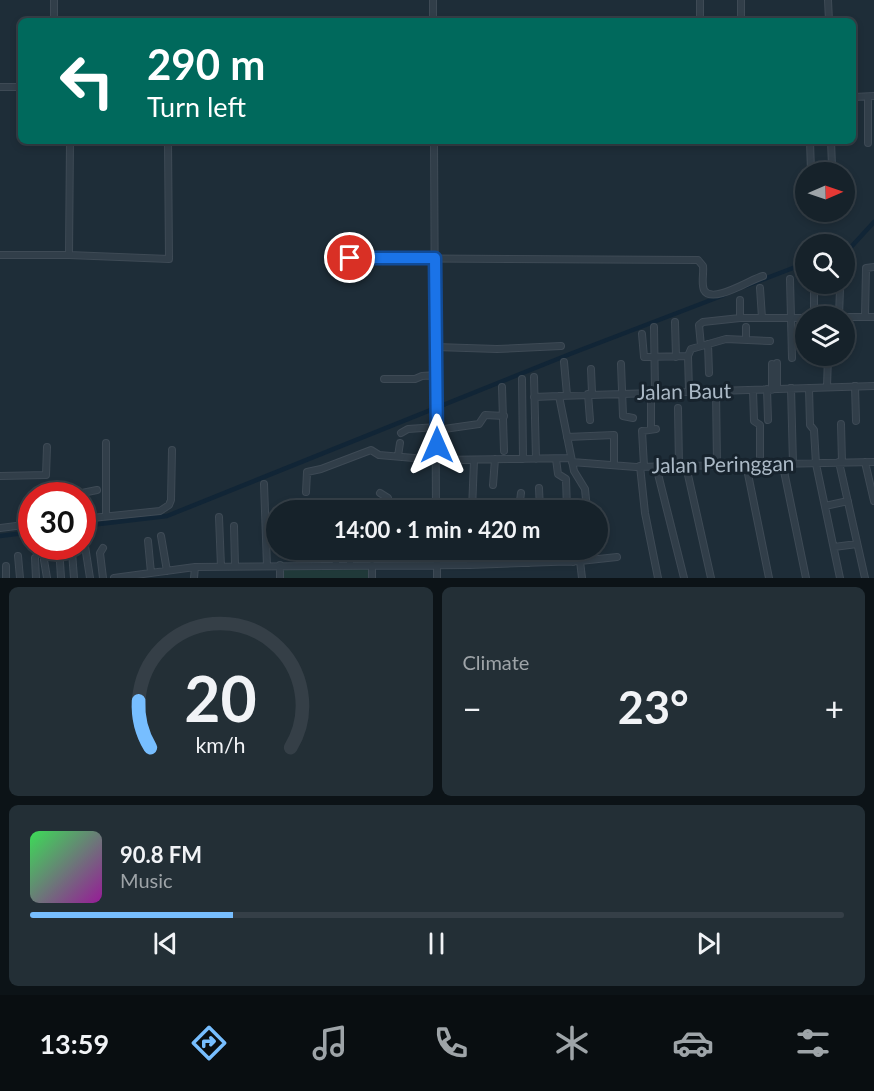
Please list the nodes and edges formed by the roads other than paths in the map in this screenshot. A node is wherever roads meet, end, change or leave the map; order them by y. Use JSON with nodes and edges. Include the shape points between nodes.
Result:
{"nodes":[{"id":1,"x":54,"y":0,"type":"edge"},
{"id":2,"x":433,"y":0,"type":"edge"},
{"id":3,"x":700,"y":0,"type":"edge"},
{"id":4,"x":741,"y":0,"type":"edge"},
{"id":5,"x":828,"y":0,"type":"edge"},
{"id":6,"x":54,"y":18,"type":"edge"},
{"id":7,"x":433,"y":18,"type":"edge"},
{"id":8,"x":700,"y":18,"type":"edge"},
{"id":9,"x":741,"y":18,"type":"edge"},
{"id":10,"x":829,"y":18,"type":"edge"},
{"id":11,"x":0,"y":87,"type":"edge"},
{"id":12,"x":18,"y":87,"type":"edge"},
{"id":13,"x":871,"y":97,"type":"edge"},
{"id":14,"x":868,"y":143,"type":"dead end"},
{"id":15,"x":70,"y":144,"type":"edge"},
{"id":16,"x":168,"y":144,"type":"edge"},
{"id":17,"x":434,"y":144,"type":"edge"},
{"id":18,"x":810,"y":144,"type":"edge"},
{"id":19,"x":831,"y":144,"type":"edge"},
{"id":20,"x":811,"y":162,"type":"edge"},
{"id":21,"x":832,"y":162,"type":"edge"},
{"id":22,"x":0,"y":255,"type":"edge"},
{"id":23,"x":69,"y":255,"type":"junction"},
{"id":24,"x":350,"y":258,"type":"dead end"},
{"id":25,"x":435,"y":258,"type":"junction"},
{"id":26,"x":874,"y":267,"type":"edge"},
{"id":27,"x":763,"y":276,"type":"dead end"},
{"id":28,"x":790,"y":279,"type":"dead end"},
{"id":29,"x":760,"y":288,"type":"dead end"},
{"id":30,"x":740,"y":300,"type":"dead end"},
{"id":31,"x":855,"y":317,"type":"edge"},
{"id":32,"x":865,"y":317,"type":"junction"},
{"id":33,"x":874,"y":317,"type":"edge"},
{"id":34,"x":740,"y":318,"type":"junction"},
{"id":35,"x":762,"y":318,"type":"junction"},
{"id":36,"x":790,"y":318,"type":"junction"},
{"id":37,"x":795,"y":318,"type":"edge"},
{"id":38,"x":675,"y":322,"type":"dead end"},
{"id":39,"x":654,"y":327,"type":"dead end"},
{"id":40,"x":746,"y":327,"type":"dead end"},
{"id":41,"x":642,"y":334,"type":"dead end"},
{"id":42,"x":746,"y":340,"type":"junction"},
{"id":43,"x":770,"y":341,"type":"dead end"},
{"id":44,"x":704,"y":345,"type":"junction"},
{"id":45,"x":561,"y":346,"type":"dead end"},
{"id":46,"x":436,"y":347,"type":"junction"},
{"id":47,"x":688,"y":356,"type":"junction"},
{"id":48,"x":654,"y":357,"type":"junction"},
{"id":49,"x":676,"y":357,"type":"junction"},
{"id":50,"x":792,"y":358,"type":"dead end"},
{"id":51,"x":564,"y":362,"type":"dead end"},
{"id":52,"x":775,"y":363,"type":"dead end"},
{"id":53,"x":621,"y":364,"type":"dead end"},
{"id":54,"x":828,"y":366,"type":"edge"},
{"id":55,"x":591,"y":369,"type":"dead end"},
{"id":56,"x":709,"y":373,"type":"dead end"},
{"id":57,"x":436,"y":375,"type":"junction"},
{"id":58,"x":869,"y":376,"type":"dead end"},
{"id":59,"x":534,"y":377,"type":"dead end"},
{"id":60,"x":384,"y":379,"type":"dead end"},
{"id":61,"x":522,"y":379,"type":"dead end"},
{"id":62,"x":855,"y":386,"type":"junction"},
{"id":63,"x":872,"y":386,"type":"edge"},
{"id":64,"x":502,"y":387,"type":"dead end"},
{"id":65,"x":828,"y":387,"type":"junction"},
{"id":66,"x":791,"y":388,"type":"junction"},
{"id":67,"x":809,"y":388,"type":"junction"},
{"id":68,"x":772,"y":389,"type":"junction"},
{"id":69,"x":753,"y":390,"type":"junction"},
{"id":70,"x":689,"y":391,"type":"junction"},
{"id":71,"x":716,"y":391,"type":"junction"},
{"id":72,"x":653,"y":392,"type":"junction"},
{"id":73,"x":622,"y":393,"type":"junction"},
{"id":74,"x":590,"y":394,"type":"junction"},
{"id":75,"x":567,"y":395,"type":"junction"},
{"id":76,"x":559,"y":396,"type":"junction"},
{"id":77,"x":534,"y":397,"type":"junction"},
{"id":78,"x":678,"y":408,"type":"dead end"},
{"id":79,"x":504,"y":416,"type":"junction"},
{"id":80,"x":633,"y":418,"type":"dead end"},
{"id":81,"x":590,"y":420,"type":"dead end"},
{"id":82,"x":768,"y":420,"type":"dead end"},
{"id":83,"x":856,"y":422,"type":"dead end"},
{"id":84,"x":841,"y":424,"type":"dead end"},
{"id":85,"x":437,"y":429,"type":"junction"},
{"id":86,"x":401,"y":433,"type":"dead end"},
{"id":87,"x":567,"y":437,"type":"junction"},
{"id":88,"x":106,"y":443,"type":"dead end"},
{"id":89,"x":400,"y":443,"type":"dead end"},
{"id":90,"x":47,"y":447,"type":"dead end"},
{"id":91,"x":172,"y":450,"type":"dead end"},
{"id":92,"x":504,"y":451,"type":"dead end"},
{"id":93,"x":399,"y":456,"type":"junction"},
{"id":94,"x":495,"y":459,"type":"junction"},
{"id":95,"x":523,"y":459,"type":"junction"},
{"id":96,"x":536,"y":459,"type":"junction"},
{"id":97,"x":556,"y":459,"type":"junction"},
{"id":98,"x":436,"y":460,"type":"junction"},
{"id":99,"x":474,"y":460,"type":"junction"},
{"id":100,"x":572,"y":460,"type":"junction"},
{"id":101,"x":841,"y":462,"type":"junction"},
{"id":102,"x":865,"y":462,"type":"junction"},
{"id":103,"x":874,"y":462,"type":"edge"},
{"id":104,"x":614,"y":464,"type":"junction"},
{"id":105,"x":760,"y":464,"type":"junction"},
{"id":106,"x":793,"y":464,"type":"junction"},
{"id":107,"x":816,"y":464,"type":"junction"},
{"id":108,"x":717,"y":465,"type":"junction"},
{"id":109,"x":642,"y":466,"type":"junction"},
{"id":110,"x":656,"y":466,"type":"junction"},
{"id":111,"x":682,"y":466,"type":"junction"},
{"id":112,"x":747,"y":469,"type":"dead end"},
{"id":113,"x":784,"y":471,"type":"dead end"},
{"id":114,"x":0,"y":476,"type":"edge"},
{"id":115,"x":264,"y":484,"type":"dead end"},
{"id":116,"x":493,"y":485,"type":"dead end"},
{"id":117,"x":539,"y":488,"type":"dead end"},
{"id":118,"x":306,"y":492,"type":"dead end"},
{"id":119,"x":380,"y":493,"type":"dead end"},
{"id":120,"x":521,"y":493,"type":"dead end"},
{"id":121,"x":389,"y":500,"type":"edge"},
{"id":122,"x":436,"y":500,"type":"edge"},
{"id":123,"x":472,"y":500,"type":"edge"},
{"id":124,"x":520,"y":500,"type":"edge"},
{"id":125,"x":540,"y":500,"type":"edge"},
{"id":126,"x":567,"y":500,"type":"edge"},
{"id":127,"x":586,"y":500,"type":"edge"},
{"id":128,"x":848,"y":501,"type":"junction"},
{"id":129,"x":874,"y":501,"type":"edge"},
{"id":130,"x":825,"y":506,"type":"junction"},
{"id":131,"x":106,"y":516,"type":"junction"},
{"id":132,"x":96,"y":517,"type":"edge"},
{"id":133,"x":219,"y":517,"type":"dead end"},
{"id":134,"x":18,"y":526,"type":"edge"},
{"id":135,"x":234,"y":526,"type":"dead end"},
{"id":136,"x":0,"y":528,"type":"edge"},
{"id":137,"x":161,"y":536,"type":"dead end"},
{"id":138,"x":148,"y":541,"type":"dead end"},
{"id":139,"x":857,"y":544,"type":"junction"},
{"id":140,"x":834,"y":547,"type":"junction"},
{"id":141,"x":104,"y":548,"type":"dead end"},
{"id":142,"x":617,"y":557,"type":"dead end"},
{"id":143,"x":18,"y":560,"type":"edge"},
{"id":144,"x":35,"y":560,"type":"edge"},
{"id":145,"x":44,"y":560,"type":"dead end"},
{"id":146,"x":60,"y":560,"type":"edge"},
{"id":147,"x":73,"y":560,"type":"edge"},
{"id":148,"x":87,"y":560,"type":"edge"},
{"id":149,"x":335,"y":560,"type":"edge"},
{"id":150,"x":350,"y":560,"type":"edge"},
{"id":151,"x":437,"y":560,"type":"edge"},
{"id":152,"x":470,"y":560,"type":"edge"},
{"id":153,"x":551,"y":562,"type":"joint"},
{"id":154,"x":576,"y":562,"type":"junction"},
{"id":155,"x":529,"y":563,"type":"joint"},
{"id":156,"x":336,"y":565,"type":"junction"},
{"id":157,"x":350,"y":565,"type":"junction"},
{"id":158,"x":372,"y":565,"type":"junction"},
{"id":159,"x":437,"y":565,"type":"junction"},
{"id":160,"x":470,"y":565,"type":"junction"},
{"id":161,"x":6,"y":566,"type":"dead end"},
{"id":162,"x":267,"y":566,"type":"junction"},
{"id":163,"x":280,"y":566,"type":"junction"},
{"id":164,"x":195,"y":567,"type":"junction"},
{"id":165,"x":221,"y":567,"type":"junction"},
{"id":166,"x":235,"y":567,"type":"junction"},
{"id":167,"x":165,"y":573,"type":"edge"},
{"id":168,"x":147,"y":575,"type":"edge"},
{"id":169,"x":6,"y":578,"type":"edge"},
{"id":170,"x":20,"y":578,"type":"edge"},
{"id":171,"x":36,"y":578,"type":"edge"},
{"id":172,"x":47,"y":578,"type":"edge"},
{"id":173,"x":62,"y":578,"type":"edge"},
{"id":174,"x":74,"y":578,"type":"edge"},
{"id":175,"x":90,"y":578,"type":"edge"},
{"id":176,"x":103,"y":578,"type":"edge"},
{"id":177,"x":114,"y":578,"type":"edge"},
{"id":178,"x":194,"y":578,"type":"edge"},
{"id":179,"x":280,"y":578,"type":"edge"},
{"id":180,"x":372,"y":578,"type":"edge"},
{"id":181,"x":437,"y":578,"type":"edge"},
{"id":182,"x":582,"y":578,"type":"edge"},
{"id":183,"x":658,"y":578,"type":"edge"},
{"id":184,"x":684,"y":578,"type":"edge"},
{"id":185,"x":711,"y":578,"type":"edge"},
{"id":186,"x":769,"y":578,"type":"edge"},
{"id":187,"x":806,"y":578,"type":"edge"},
{"id":188,"x":840,"y":578,"type":"edge"},
{"id":189,"x":865,"y":578,"type":"edge"}],
"edges":[{"from":1,"to":6,"type":"street"},
{"from":2,"to":7,"type":"street"},
{"from":3,"to":8,"type":"street"},
{"from":4,"to":9,"type":"street"},
{"from":5,"to":10,"type":"street"},
{"from":11,"to":12,"type":"street"},
{"from":13,"to":14,"type":"street"},
{"from":15,"to":23,"type":"street"},
{"from":16,"to":23,"type":"street","via":[[169,259]]},
{"from":17,"to":25,"type":"street"},
{"from":18,"to":20,"type":"street"},
{"from":19,"to":21,"type":"street"},
{"from":22,"to":23,"type":"street"},
{"from":24,"to":25,"type":"street"},
{"from":25,"to":27,"type":"street","via":[[698,260],[703,266],[703,288],[711,295]]},
{"from":25,"to":46,"type":"street"},
{"from":26,"to":32,"type":"street","via":[[866,268]]},
{"from":28,"to":36,"type":"street"},
{"from":29,"to":35,"type":"street"},
{"from":30,"to":34,"type":"street"},
{"from":31,"to":32,"type":"street"},
{"from":32,"to":33,"type":"street"},
{"from":34,"to":35,"type":"street"},
{"from":34,"to":44,"type":"street","via":[[700,323]]},
{"from":35,"to":36,"type":"street"},
{"from":36,"to":37,"type":"street"},
{"from":36,"to":50,"type":"street"},
{"from":38,"to":49,"type":"street"},
{"from":39,"to":48,"type":"street"},
{"from":40,"to":42,"type":"street"},
{"from":41,"to":48,"type":"street","via":[[644,357]]},
{"from":42,"to":43,"type":"street"},
{"from":42,"to":44,"type":"street","via":[[726,339]]},
{"from":44,"to":47,"type":"street","via":[[691,349]]},
{"from":44,"to":56,"type":"street"},
{"from":45,"to":46,"type":"street"},
{"from":46,"to":57,"type":"street"},
{"from":47,"to":49,"type":"street"},
{"from":47,"to":70,"type":"street"},
{"from":48,"to":49,"type":"street"},
{"from":48,"to":72,"type":"street"},
{"from":51,"to":75,"type":"street"},
{"from":52,"to":68,"type":"street"},
{"from":53,"to":73,"type":"street"},
{"from":54,"to":65,"type":"street"},
{"from":55,"to":74,"type":"street"},
{"from":57,"to":60,"type":"street"},
{"from":57,"to":85,"type":"street"},
{"from":58,"to":63,"type":"street"},
{"from":59,"to":77,"type":"street"},
{"from":61,"to":95,"type":"street"},
{"from":62,"to":63,"type":"street","name":"Jalan Baut"},
{"from":62,"to":65,"type":"street","name":"Jalan Baut"},
{"from":62,"to":83,"type":"street"},
{"from":64,"to":79,"type":"street"},
{"from":65,"to":67,"type":"street","name":"Jalan Baut"},
{"from":66,"to":67,"type":"street","name":"Jalan Baut"},
{"from":66,"to":68,"type":"street","name":"Jalan Baut"},
{"from":66,"to":106,"type":"street"},
{"from":67,"to":107,"type":"street"},
{"from":68,"to":69,"type":"street","name":"Jalan Baut"},
{"from":68,"to":82,"type":"street"},
{"from":69,"to":71,"type":"street","name":"Jalan Baut"},
{"from":69,"to":105,"type":"street","via":[[754,421],[760,425]]},
{"from":70,"to":71,"type":"street","name":"Jalan Baut"},
{"from":70,"to":72,"type":"street","name":"Jalan Baut"},
{"from":71,"to":108,"type":"street"},
{"from":72,"to":73,"type":"street","name":"Jalan Baut"},
{"from":72,"to":109,"type":"street","via":[[654,429],[642,431]]},
{"from":73,"to":74,"type":"street","name":"Jalan Baut"},
{"from":73,"to":80,"type":"street","via":[[622,416]]},
{"from":74,"to":75,"type":"street","name":"Jalan Baut"},
{"from":74,"to":81,"type":"street"},
{"from":75,"to":76,"type":"street","name":"Jalan Baut"},
{"from":76,"to":77,"type":"street","name":"Jalan Baut"},
{"from":76,"to":87,"type":"street"},
{"from":77,"to":96,"type":"street"},
{"from":78,"to":111,"type":"street"},
{"from":79,"to":85,"type":"street","via":[[486,415],[479,424]]},
{"from":79,"to":92,"type":"street"},
{"from":84,"to":101,"type":"street"},
{"from":85,"to":86,"type":"street","via":[[408,429]]},
{"from":85,"to":98,"type":"street"},
{"from":87,"to":100,"type":"street"},
{"from":87,"to":104,"type":"street","via":[[614,435]]},
{"from":88,"to":131,"type":"street"},
{"from":89,"to":93,"type":"street"},
{"from":90,"to":114,"type":"street","via":[[46,475]]},
{"from":91,"to":131,"type":"street","via":[[169,505],[160,511]]},
{"from":93,"to":98,"type":"street","name":"Jalan Peringgan"},
{"from":93,"to":118,"type":"street","name":"Jalan Peringgan","via":[[379,455],[371,450],[307,472]]},
{"from":94,"to":95,"type":"street","name":"Jalan Peringgan"},
{"from":94,"to":99,"type":"street","name":"Jalan Peringgan"},
{"from":94,"to":116,"type":"street"},
{"from":95,"to":96,"type":"street","name":"Jalan Peringgan"},
{"from":96,"to":97,"type":"street","name":"Jalan Peringgan"},
{"from":97,"to":100,"type":"street","name":"Jalan Peringgan"},
{"from":97,"to":126,"type":"street","via":[[558,474],[566,479]]},
{"from":98,"to":99,"type":"street","name":"Jalan Peringgan"},
{"from":98,"to":122,"type":"street"},
{"from":99,"to":123,"type":"street"},
{"from":100,"to":104,"type":"street","name":"Jalan Peringgan"},
{"from":100,"to":127,"type":"street"},
{"from":101,"to":102,"type":"street","name":"Jalan Peringgan"},
{"from":101,"to":107,"type":"street","name":"Jalan Peringgan"},
{"from":101,"to":128,"type":"street"},
{"from":102,"to":103,"type":"street","name":"Jalan Peringgan"},
{"from":102,"to":129,"type":"street"},
{"from":104,"to":109,"type":"street","name":"Jalan Peringgan"},
{"from":105,"to":106,"type":"street","name":"Jalan Peringgan"},
{"from":105,"to":108,"type":"street","name":"Jalan Peringgan"},
{"from":106,"to":107,"type":"street","name":"Jalan Peringgan"},
{"from":107,"to":130,"type":"street"},
{"from":108,"to":111,"type":"street","name":"Jalan Peringgan"},
{"from":109,"to":110,"type":"street","name":"Jalan Peringgan"},
{"from":109,"to":183,"type":"street","via":[[645,513]]},
{"from":110,"to":111,"type":"street","name":"Jalan Peringgan"},
{"from":110,"to":184,"type":"street"},
{"from":111,"to":185,"type":"street"},
{"from":112,"to":186,"type":"street"},
{"from":113,"to":187,"type":"street"},
{"from":115,"to":162,"type":"street"},
{"from":117,"to":125,"type":"street"},
{"from":119,"to":121,"type":"street"},
{"from":120,"to":124,"type":"street"},
{"from":128,"to":130,"type":"street"},
{"from":128,"to":139,"type":"street"},
{"from":130,"to":140,"type":"street"},
{"from":131,"to":132,"type":"street"},
{"from":133,"to":165,"type":"street"},
{"from":134,"to":136,"type":"street"},
{"from":135,"to":166,"type":"street"},
{"from":137,"to":167,"type":"street"},
{"from":138,"to":168,"type":"street"},
{"from":139,"to":140,"type":"street"},
{"from":139,"to":189,"type":"street"},
{"from":140,"to":188,"type":"street"},
{"from":141,"to":176,"type":"street","via":[[100,553]]},
{"from":142,"to":154,"type":"street"},
{"from":143,"to":170,"type":"street"},
{"from":144,"to":171,"type":"street"},
{"from":145,"to":172,"type":"street"},
{"from":146,"to":173,"type":"street"},
{"from":147,"to":174,"type":"street"},
{"from":148,"to":175,"type":"street"},
{"from":149,"to":156,"type":"street"},
{"from":150,"to":157,"type":"street"},
{"from":151,"to":159,"type":"street"},
{"from":152,"to":160,"type":"street"},
{"from":153,"to":154,"type":"street"},
{"from":153,"to":155,"type":"street"},
{"from":154,"to":182,"type":"street"},
{"from":155,"to":160,"type":"street"},
{"from":156,"to":157,"type":"street"},
{"from":156,"to":163,"type":"street"},
{"from":157,"to":158,"type":"street"},
{"from":158,"to":159,"type":"street"},
{"from":158,"to":180,"type":"street"},
{"from":159,"to":160,"type":"street"},
{"from":159,"to":181,"type":"street"},
{"from":161,"to":169,"type":"street"},
{"from":162,"to":163,"type":"street"},
{"from":162,"to":166,"type":"street"},
{"from":163,"to":179,"type":"street"},
{"from":164,"to":165,"type":"street"},
{"from":164,"to":167,"type":"street"},
{"from":164,"to":178,"type":"street"},
{"from":165,"to":166,"type":"street"},
{"from":167,"to":168,"type":"street"},
{"from":168,"to":177,"type":"street"}]}
